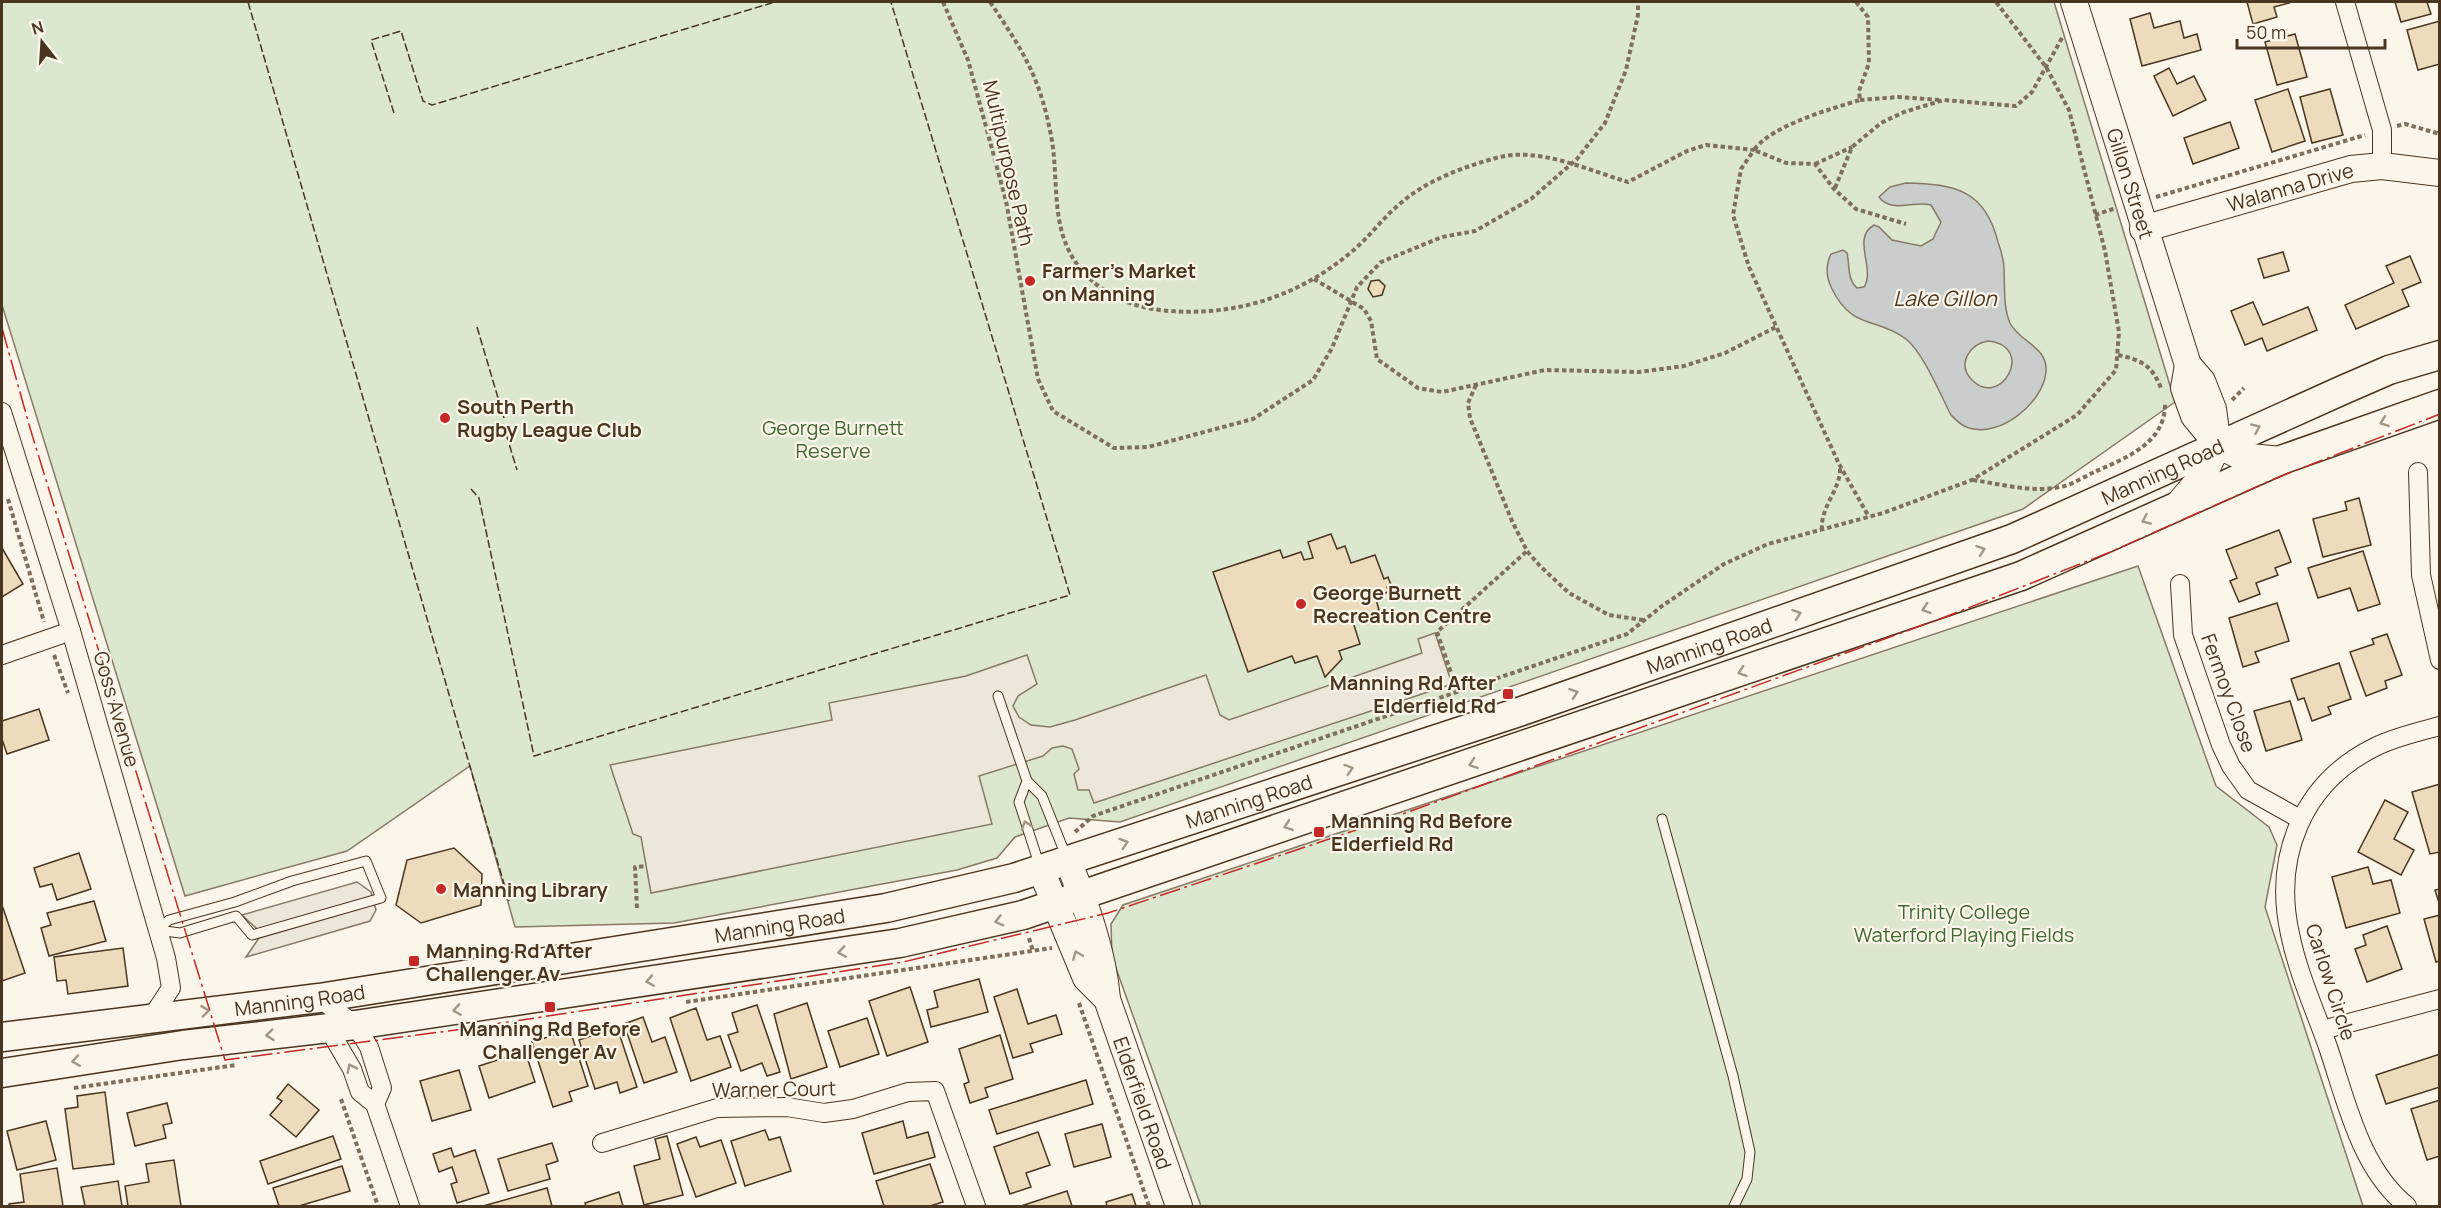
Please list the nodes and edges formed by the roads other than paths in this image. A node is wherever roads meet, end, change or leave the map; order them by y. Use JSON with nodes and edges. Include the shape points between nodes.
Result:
{"nodes":[{"id":1,"x":2074,"y":2,"type":"edge"},
{"id":2,"x":2346,"y":2,"type":"edge"},
{"id":3,"x":2382,"y":166,"type":"junction"},
{"id":4,"x":2439,"y":173,"type":"edge"},
{"id":5,"x":2143,"y":228,"type":"junction"},
{"id":6,"x":2439,"y":355,"type":"edge"},
{"id":7,"x":2439,"y":404,"type":"edge"},
{"id":8,"x":2,"y":412,"type":"edge"},
{"id":9,"x":2218,"y":445,"type":"junction"},
{"id":10,"x":2281,"y":460,"type":"junction"},
{"id":11,"x":2418,"y":472,"type":"dead end"},
{"id":12,"x":2176,"y":507,"type":"junction"},
{"id":13,"x":2180,"y":584,"type":"dead end"},
{"id":14,"x":71,"y":631,"type":"junction"},
{"id":15,"x":2,"y":655,"type":"edge"},
{"id":16,"x":2439,"y":660,"type":"edge"},
{"id":17,"x":998,"y":696,"type":"dead end"},
{"id":18,"x":2439,"y":726,"type":"edge"},
{"id":19,"x":1027,"y":781,"type":"junction"},
{"id":20,"x":1662,"y":819,"type":"dead end"},
{"id":21,"x":2300,"y":819,"type":"junction"},
{"id":22,"x":1068,"y":861,"type":"junction"},
{"id":23,"x":1041,"y":870,"type":"junction"},
{"id":24,"x":1082,"y":896,"type":"junction"},
{"id":25,"x":1055,"y":905,"type":"junction"},
{"id":26,"x":157,"y":930,"type":"junction"},
{"id":27,"x":319,"y":998,"type":"junction"},
{"id":28,"x":1107,"y":999,"type":"junction"},
{"id":29,"x":2439,"y":999,"type":"edge"},
{"id":30,"x":152,"y":1017,"type":"junction"},
{"id":31,"x":341,"y":1027,"type":"junction"},
{"id":32,"x":2322,"y":1030,"type":"junction"},
{"id":33,"x":2,"y":1037,"type":"edge"},
{"id":34,"x":2,"y":1073,"type":"edge"},
{"id":35,"x":375,"y":1104,"type":"junction"},
{"id":36,"x":602,"y":1143,"type":"dead end"},
{"id":37,"x":410,"y":1206,"type":"edge"},
{"id":38,"x":976,"y":1206,"type":"edge"},
{"id":39,"x":1179,"y":1206,"type":"edge"},
{"id":40,"x":1734,"y":1206,"type":"edge"},
{"id":41,"x":2407,"y":1206,"type":"edge"}],
"edges":[{"from":1,"to":5,"type":"street","name":"Gillon Street"},
{"from":2,"to":3,"type":"street","via":[[2382,130]]},
{"from":3,"to":4,"type":"street","name":"Walanna Drive"},
{"from":3,"to":5,"type":"street","name":"Walanna Drive","via":[[2351,169]]},
{"from":5,"to":9,"type":"street","name":"Gillon Street","via":[[2188,366],[2184,388],[2194,416]]},
{"from":9,"to":6,"type":"main road","name":"Manning Road","one_way":true,"via":[[2389,370]]},
{"from":7,"to":10,"type":"main road","name":"Manning Road","one_way":true},
{"from":8,"to":14,"type":"street","name":"Goss Avenue"},
{"from":9,"to":10,"type":"street","name":"Gillon Street","via":[[2240,456]]},
{"from":9,"to":12,"type":"street","via":[[2204,474]]},
{"from":22,"to":9,"type":"main road","name":"Manning Road","one_way":true,"via":[[1519,712],[2012,539]]},
{"from":10,"to":12,"type":"main road","name":"Manning Road"},
{"from":11,"to":16,"type":"street","via":[[2421,575]]},
{"from":12,"to":24,"type":"main road","name":"Manning Road","one_way":true,"via":[[2021,576]]},
{"from":13,"to":21,"type":"street","name":"Fermoy Close","via":[[2183,635],[2231,766],[2248,790]]},
{"from":14,"to":15,"type":"street"},
{"from":14,"to":26,"type":"street","name":"Goss Avenue"},
{"from":17,"to":19,"type":"lane"},
{"from":18,"to":21,"type":"street","name":"Carlow Circle","via":[[2388,741],[2357,758],[2335,774]]},
{"from":19,"to":22,"type":"lane","via":[[1042,796]]},
{"from":23,"to":19,"type":"lane","one_way":true,"via":[[1019,802]]},
{"from":20,"to":40,"type":"lane","via":[[1750,1152],[1747,1179]]},
{"from":21,"to":32,"type":"street","name":"Carlow Circle","via":[[2286,870],[2287,918]]},
{"from":22,"to":23,"type":"main road","name":"Manning Road"},
{"from":22,"to":24,"type":"street","name":"Elderfield Road"},
{"from":23,"to":25,"type":"street","name":"Elderfield Road"},
{"from":23,"to":27,"type":"main road","name":"Manning Road","via":[[886,908]]},
{"from":24,"to":25,"type":"main road","name":"Manning Road"},
{"from":24,"to":28,"type":"street","name":"Elderfield Road","via":[[1104,972]]},
{"from":28,"to":25,"type":"street","name":"Elderfield Road","one_way":true,"via":[[1086,978]]},
{"from":25,"to":31,"type":"main road","name":"Manning Road","one_way":true,"via":[[900,943]]},
{"from":26,"to":26,"type":"lane","via":[[169,920],[366,861],[381,898],[252,935],[236,916],[180,933]]},
{"from":26,"to":30,"type":"street","name":"Goss Avenue","via":[[171,988]]},
{"from":30,"to":27,"type":"main road","name":"Manning Road","one_way":true},
{"from":27,"to":31,"type":"street"},
{"from":28,"to":39,"type":"street","name":"Elderfield Road"},
{"from":29,"to":32,"type":"street"},
{"from":30,"to":33,"type":"main road","name":"Manning Road"},
{"from":31,"to":34,"type":"main road","name":"Manning Road","one_way":true,"via":[[183,1045]]},
{"from":35,"to":31,"type":"street","one_way":true,"via":[[360,1092]]},
{"from":31,"to":35,"type":"street","via":[[369,1047],[382,1088]]},
{"from":32,"to":41,"type":"street","name":"Carlow Circle","via":[[2362,1144],[2384,1183]]},
{"from":35,"to":37,"type":"street"},
{"from":36,"to":38,"type":"street","name":"Warner Court","via":[[717,1108],[787,1107],[824,1113],[853,1109],[908,1092],[935,1091]]}]}
